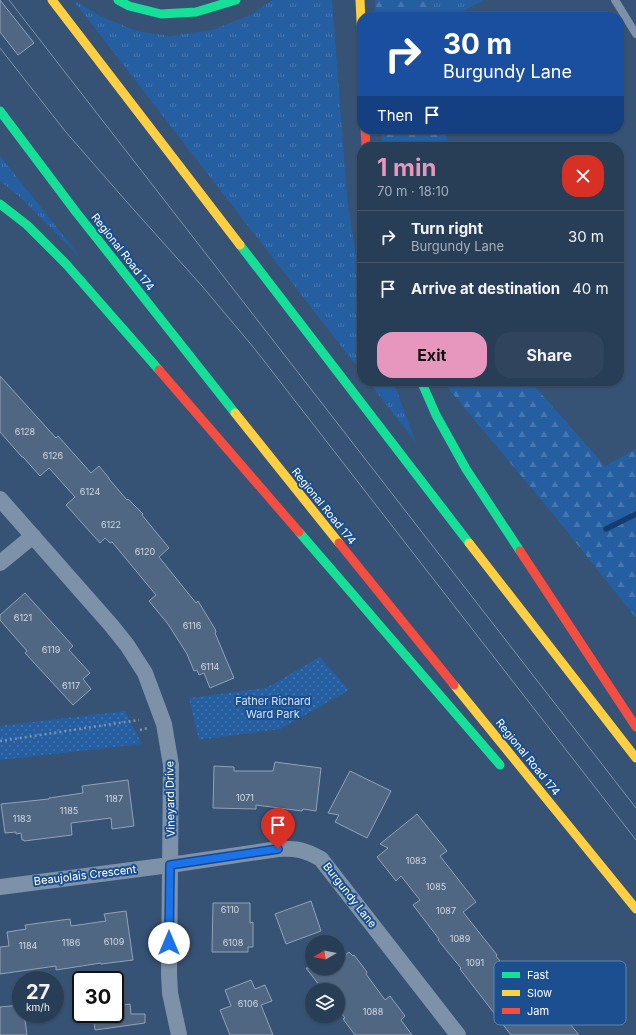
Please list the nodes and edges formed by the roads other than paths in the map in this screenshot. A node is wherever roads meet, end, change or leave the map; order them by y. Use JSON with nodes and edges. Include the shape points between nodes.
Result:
{"nodes":[{"id":1,"x":52,"y":0,"type":"edge"},
{"id":2,"x":118,"y":0,"type":"edge"},
{"id":3,"x":236,"y":0,"type":"edge"},
{"id":4,"x":360,"y":0,"type":"edge"},
{"id":5,"x":615,"y":0,"type":"edge"},
{"id":6,"x":361,"y":12,"type":"edge"},
{"id":7,"x":622,"y":12,"type":"edge"},
{"id":8,"x":624,"y":15,"type":"edge"},
{"id":9,"x":636,"y":34,"type":"edge"},
{"id":10,"x":0,"y":112,"type":"edge"},
{"id":11,"x":0,"y":204,"type":"edge"},
{"id":12,"x":423,"y":386,"type":"edge"},
{"id":13,"x":0,"y":499,"type":"edge"},
{"id":14,"x":33,"y":536,"type":"junction"},
{"id":15,"x":0,"y":563,"type":"edge"},
{"id":16,"x":636,"y":727,"type":"edge"},
{"id":17,"x":636,"y":758,"type":"edge"},
{"id":18,"x":505,"y":770,"type":"dead end"},
{"id":19,"x":170,"y":865,"type":"junction"},
{"id":20,"x":599,"y":878,"type":"dead end"},
{"id":21,"x":0,"y":886,"type":"edge"},
{"id":22,"x":636,"y":909,"type":"edge"},
{"id":23,"x":636,"y":920,"type":"edge"},
{"id":24,"x":179,"y":1035,"type":"edge"},
{"id":25,"x":458,"y":1035,"type":"edge"}],
"edges":[{"from":1,"to":17,"type":"highway"},
{"from":2,"to":3,"type":"highway","via":[[161,14],[196,12]]},
{"from":4,"to":6,"type":"highway"},
{"from":5,"to":7,"type":"lane"},
{"from":8,"to":9,"type":"lane"},
{"from":10,"to":22,"type":"highway","name":"Regional Road 174","via":[[299,494]]},
{"from":11,"to":18,"type":"highway","via":[[27,225],[66,264]]},
{"from":12,"to":16,"type":"highway","via":[[466,469]]},
{"from":13,"to":14,"type":"street","name":"Vineyard Drive"},
{"from":14,"to":15,"type":"street"},
{"from":14,"to":19,"type":"street","name":"Vineyard Drive","via":[[128,645],[145,673],[164,724],[171,765]]},
{"from":19,"to":21,"type":"street","name":"Beaujolais Crescent"},
{"from":19,"to":24,"type":"street","name":"Vineyard Drive","via":[[170,993]]},
{"from":19,"to":25,"type":"street","name":"Burgundy Lane","via":[[290,848],[302,850],[322,859]]},
{"from":20,"to":23,"type":"highway"}]}
